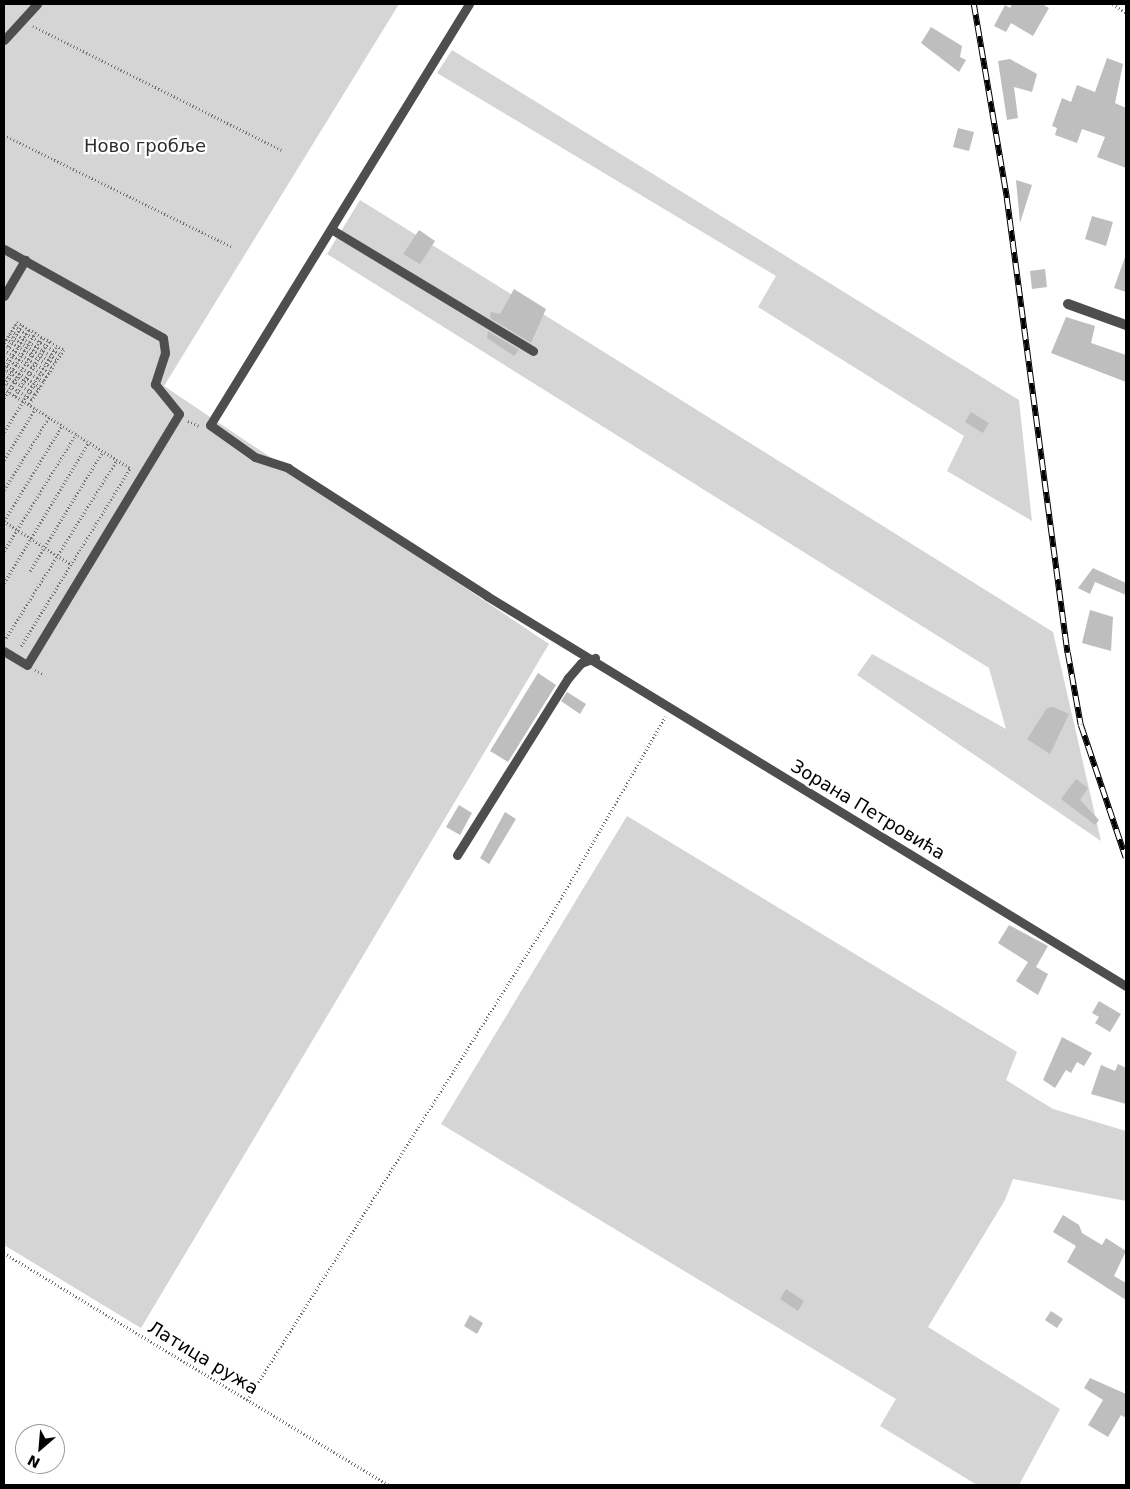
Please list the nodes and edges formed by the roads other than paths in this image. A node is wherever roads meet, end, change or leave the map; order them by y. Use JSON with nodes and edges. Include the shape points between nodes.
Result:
{"nodes":[{"id":1,"x":37,"y":4,"type":"edge"},
{"id":2,"x":469,"y":4,"type":"edge"},
{"id":3,"x":4,"y":40,"type":"edge"},
{"id":4,"x":331,"y":229,"type":"junction"},
{"id":5,"x":4,"y":249,"type":"edge"},
{"id":6,"x":26,"y":260,"type":"junction"},
{"id":7,"x":4,"y":296,"type":"edge"},
{"id":8,"x":1068,"y":304,"type":"dead end"},
{"id":9,"x":1126,"y":325,"type":"edge"},
{"id":10,"x":533,"y":351,"type":"dead end"},
{"id":11,"x":4,"y":651,"type":"edge"},
{"id":12,"x":595,"y":658,"type":"junction"},
{"id":13,"x":458,"y":855,"type":"dead end"},
{"id":14,"x":1126,"y":986,"type":"edge"}],
"edges":[{"from":1,"to":3,"type":"lane"},
{"from":2,"to":4,"type":"lane"},
{"from":4,"to":10,"type":"lane"},
{"from":4,"to":12,"type":"lane","name":"Зорана Петровића","via":[[210,425],[255,457],[288,468],[487,596]]},
{"from":5,"to":6,"type":"lane"},
{"from":6,"to":7,"type":"lane"},
{"from":6,"to":11,"type":"lane","via":[[163,338],[165,353],[155,384],[179,414],[144,477],[27,666]]},
{"from":8,"to":9,"type":"street"},
{"from":12,"to":13,"type":"lane","via":[[581,663],[568,678]]},
{"from":12,"to":14,"type":"lane","name":"Зорана Петровића","via":[[670,708]]}]}
